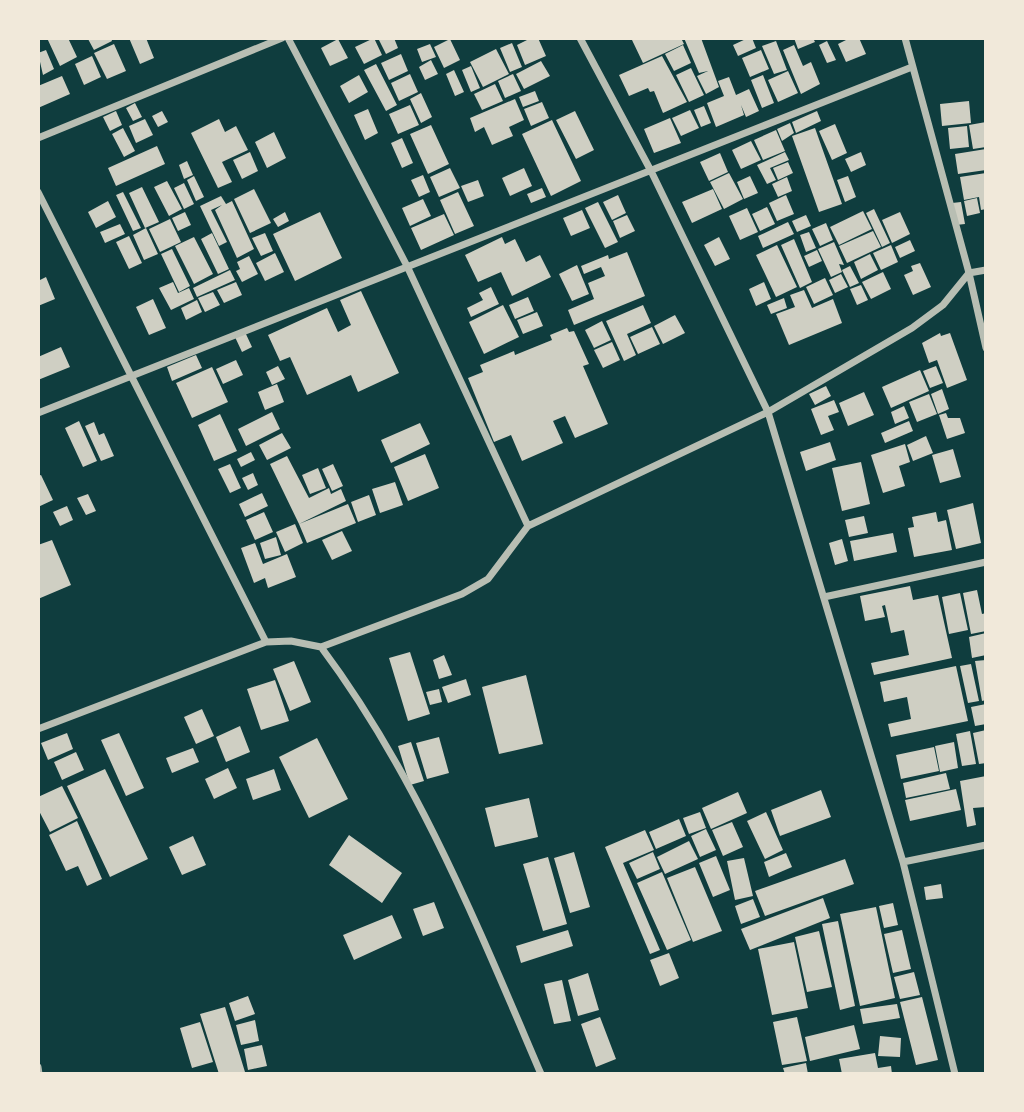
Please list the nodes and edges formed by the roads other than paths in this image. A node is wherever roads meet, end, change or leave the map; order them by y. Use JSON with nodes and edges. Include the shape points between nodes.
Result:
{"nodes":[{"id":1,"x":282,"y":38,"type":"edge"},
{"id":2,"x":288,"y":38,"type":"edge"},
{"id":3,"x":580,"y":38,"type":"edge"},
{"id":4,"x":905,"y":38,"type":"edge"},
{"id":5,"x":912,"y":68,"type":"junction"},
{"id":6,"x":38,"y":138,"type":"edge"},
{"id":7,"x":651,"y":170,"type":"junction"},
{"id":8,"x":38,"y":192,"type":"edge"},
{"id":9,"x":407,"y":266,"type":"junction"},
{"id":10,"x":985,"y":270,"type":"edge"},
{"id":11,"x":969,"y":273,"type":"junction"},
{"id":12,"x":985,"y":348,"type":"edge"},
{"id":13,"x":133,"y":375,"type":"junction"},
{"id":14,"x":768,"y":412,"type":"junction"},
{"id":15,"x":38,"y":413,"type":"edge"},
{"id":16,"x":528,"y":526,"type":"junction"},
{"id":17,"x":985,"y":562,"type":"edge"},
{"id":18,"x":824,"y":597,"type":"junction"},
{"id":19,"x":266,"y":642,"type":"junction"},
{"id":20,"x":321,"y":647,"type":"junction"},
{"id":21,"x":38,"y":729,"type":"edge"},
{"id":22,"x":985,"y":845,"type":"edge"},
{"id":23,"x":903,"y":862,"type":"junction"},
{"id":24,"x":38,"y":1067,"type":"edge"},
{"id":25,"x":39,"y":1073,"type":"edge"},
{"id":26,"x":541,"y":1073,"type":"edge"},
{"id":27,"x":955,"y":1073,"type":"edge"}],
"edges":[{"from":1,"to":6,"type":"street"},
{"from":2,"to":9,"type":"street"},
{"from":3,"to":7,"type":"street"},
{"from":4,"to":5,"type":"street"},
{"from":5,"to":7,"type":"street"},
{"from":5,"to":11,"type":"street"},
{"from":7,"to":9,"type":"street"},
{"from":7,"to":14,"type":"street"},
{"from":8,"to":13,"type":"street"},
{"from":9,"to":13,"type":"street"},
{"from":9,"to":16,"type":"street"},
{"from":10,"to":11,"type":"street"},
{"from":11,"to":12,"type":"street"},
{"from":11,"to":14,"type":"street","via":[[943,305],[912,328]]},
{"from":13,"to":15,"type":"street"},
{"from":13,"to":19,"type":"street"},
{"from":14,"to":16,"type":"street"},
{"from":14,"to":18,"type":"street"},
{"from":16,"to":20,"type":"street","via":[[488,579],[462,594]]},
{"from":17,"to":18,"type":"street"},
{"from":18,"to":23,"type":"street"},
{"from":19,"to":20,"type":"street"},
{"from":19,"to":21,"type":"street"},
{"from":20,"to":26,"type":"street","via":[[354,690],[447,859]]},
{"from":22,"to":23,"type":"street"},
{"from":23,"to":27,"type":"street"},
{"from":24,"to":25,"type":"street"}]}
